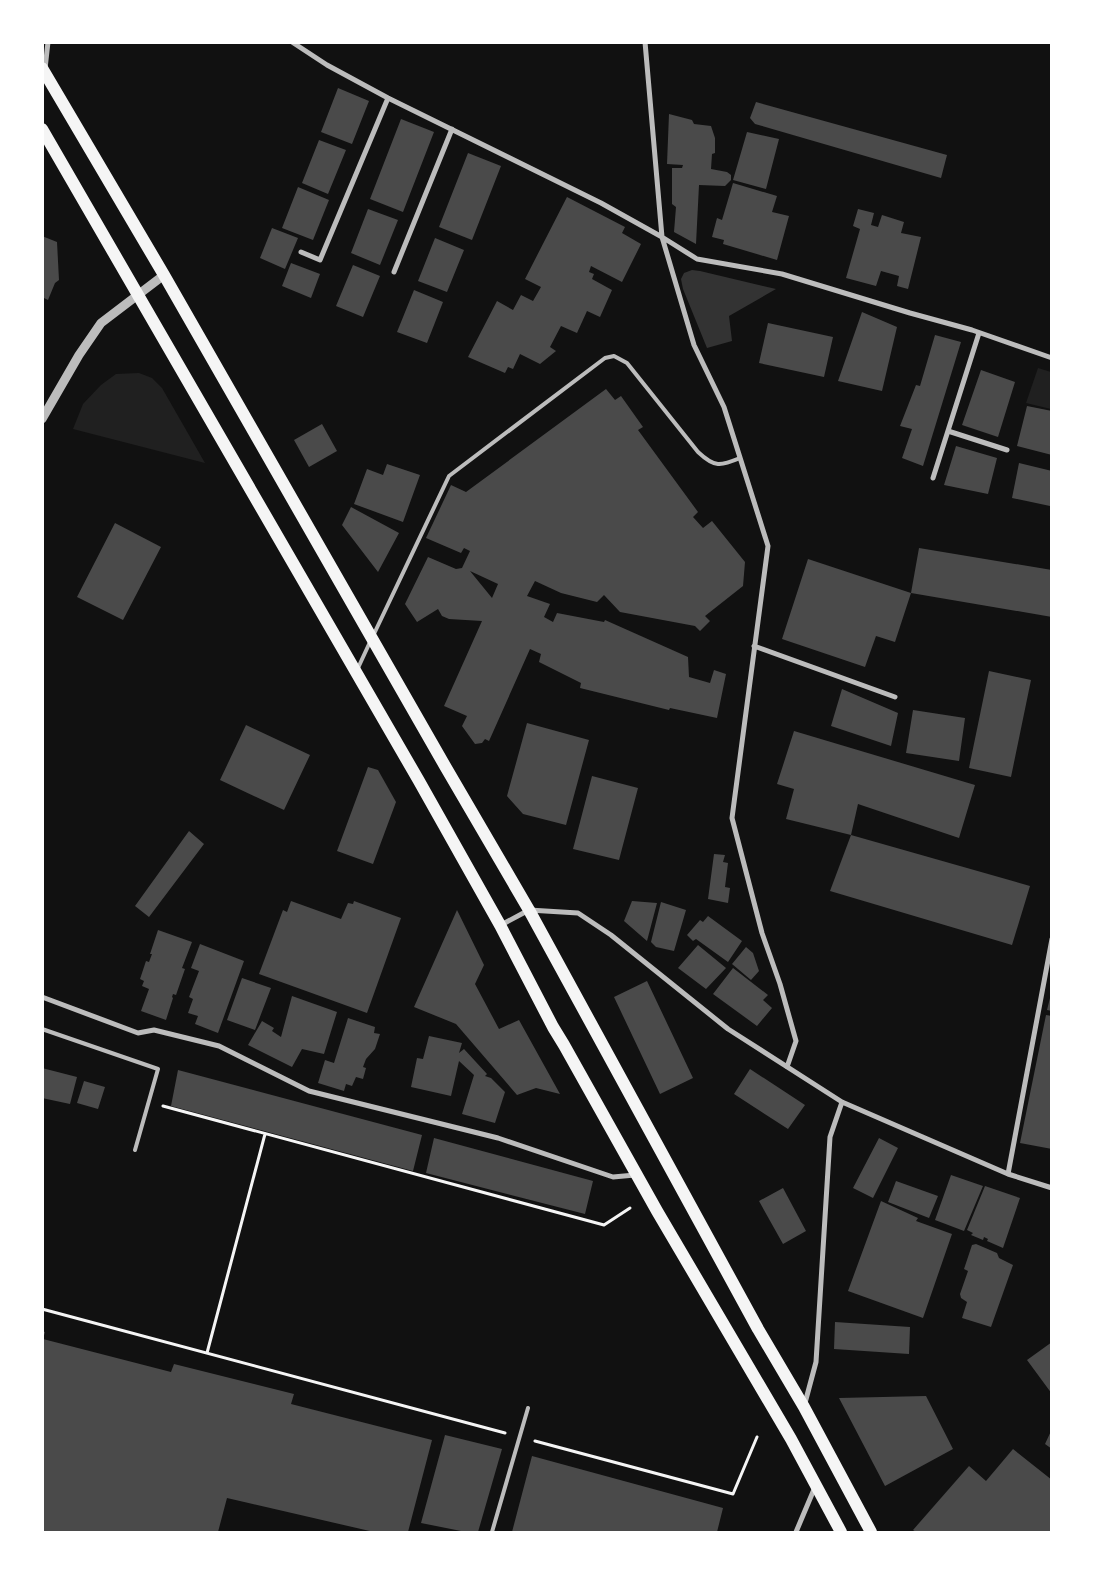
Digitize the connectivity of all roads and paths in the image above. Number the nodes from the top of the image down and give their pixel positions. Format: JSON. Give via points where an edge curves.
{"nodes":[{"id":1,"x":48,"y":42,"type":"edge"},
{"id":2,"x":292,"y":42,"type":"edge"},
{"id":3,"x":645,"y":42,"type":"edge"},
{"id":4,"x":43,"y":73,"type":"edge"},
{"id":5,"x":388,"y":98,"type":"junction"},
{"id":6,"x":42,"y":129,"type":"edge"},
{"id":7,"x":452,"y":129,"type":"junction"},
{"id":8,"x":662,"y":237,"type":"junction"},
{"id":9,"x":301,"y":252,"type":"dead end"},
{"id":10,"x":394,"y":272,"type":"dead end"},
{"id":11,"x":164,"y":275,"type":"junction"},
{"id":12,"x":137,"y":294,"type":"junction"},
{"id":13,"x":979,"y":333,"type":"junction"},
{"id":14,"x":1052,"y":358,"type":"edge"},
{"id":15,"x":42,"y":419,"type":"edge"},
{"id":16,"x":948,"y":431,"type":"junction"},
{"id":17,"x":1007,"y":450,"type":"dead end"},
{"id":18,"x":740,"y":458,"type":"junction"},
{"id":19,"x":933,"y":478,"type":"dead end"},
{"id":20,"x":372,"y":638,"type":"junction"},
{"id":21,"x":754,"y":646,"type":"junction"},
{"id":22,"x":356,"y":672,"type":"junction"},
{"id":23,"x":895,"y":697,"type":"dead end"},
{"id":24,"x":529,"y":910,"type":"junction"},
{"id":25,"x":500,"y":925,"type":"junction"},
{"id":26,"x":1052,"y":939,"type":"edge"},
{"id":27,"x":42,"y":997,"type":"edge"},
{"id":28,"x":42,"y":1029,"type":"edge"},
{"id":29,"x":787,"y":1067,"type":"junction"},
{"id":30,"x":165,"y":1098,"type":"dead end"},
{"id":31,"x":842,"y":1102,"type":"junction"},
{"id":32,"x":265,"y":1134,"type":"junction"},
{"id":33,"x":135,"y":1150,"type":"dead end"},
{"id":34,"x":1008,"y":1174,"type":"junction"},
{"id":35,"x":637,"y":1175,"type":"junction"},
{"id":36,"x":1052,"y":1188,"type":"edge"},
{"id":37,"x":630,"y":1208,"type":"dead end"},
{"id":38,"x":42,"y":1309,"type":"edge"},
{"id":39,"x":207,"y":1354,"type":"junction"},
{"id":40,"x":804,"y":1406,"type":"junction"},
{"id":41,"x":528,"y":1408,"type":"dead end"},
{"id":42,"x":519,"y":1437,"type":"junction"},
{"id":43,"x":757,"y":1437,"type":"dead end"},
{"id":44,"x":815,"y":1486,"type":"junction"},
{"id":45,"x":492,"y":1532,"type":"edge"},
{"id":46,"x":796,"y":1532,"type":"edge"},
{"id":47,"x":840,"y":1532,"type":"edge"},
{"id":48,"x":871,"y":1532,"type":"edge"}],
"edges":[{"from":1,"to":4,"type":"street"},
{"from":2,"to":5,"type":"street"},
{"from":3,"to":8,"type":"street"},
{"from":4,"to":11,"type":"main road"},
{"from":5,"to":7,"type":"street"},
{"from":5,"to":9,"type":"street","via":[[320,260]]},
{"from":6,"to":12,"type":"main road"},
{"from":7,"to":8,"type":"street"},
{"from":7,"to":10,"type":"street"},
{"from":8,"to":13,"type":"street","via":[[697,259],[782,274]]},
{"from":8,"to":18,"type":"street","via":[[694,345],[724,407]]},
{"from":11,"to":12,"type":"street"},
{"from":11,"to":20,"type":"main road"},
{"from":12,"to":15,"type":"street","via":[[101,323],[79,354]]},
{"from":12,"to":22,"type":"main road"},
{"from":13,"to":14,"type":"street"},
{"from":13,"to":16,"type":"street"},
{"from":16,"to":17,"type":"street"},
{"from":16,"to":19,"type":"street"},
{"from":18,"to":20,"type":"lane","via":[[722,466],[709,462],[627,363],[614,356],[605,358],[449,476]]},
{"from":18,"to":21,"type":"street","via":[[768,546]]},
{"from":20,"to":22,"type":"lane"},
{"from":20,"to":24,"type":"main road"},
{"from":21,"to":23,"type":"street"},
{"from":21,"to":29,"type":"street","via":[[732,818],[762,933],[796,1041]]},
{"from":22,"to":25,"type":"main road"},
{"from":24,"to":25,"type":"street"},
{"from":24,"to":29,"type":"street","via":[[578,914],[611,935],[728,1029]]},
{"from":24,"to":40,"type":"main road","via":[[758,1329]]},
{"from":25,"to":35,"type":"main road","via":[[553,1027]]},
{"from":26,"to":34,"type":"street"},
{"from":27,"to":35,"type":"street","via":[[138,1033],[154,1030],[219,1046],[309,1091],[498,1138],[613,1177]]},
{"from":28,"to":33,"type":"lane","via":[[158,1069]]},
{"from":29,"to":31,"type":"street"},
{"from":30,"to":32,"type":"path","via":[[163,1107]]},
{"from":31,"to":34,"type":"street"},
{"from":31,"to":40,"type":"street","via":[[830,1137],[816,1362]]},
{"from":32,"to":37,"type":"path","via":[[604,1225]]},
{"from":32,"to":39,"type":"path"},
{"from":34,"to":36,"type":"street"},
{"from":35,"to":44,"type":"main road","via":[[791,1438]]},
{"from":38,"to":39,"type":"path"},
{"from":39,"to":42,"type":"path"},
{"from":40,"to":48,"type":"main road"},
{"from":41,"to":42,"type":"lane"},
{"from":42,"to":43,"type":"path","via":[[733,1494]]},
{"from":42,"to":45,"type":"lane"},
{"from":44,"to":46,"type":"street"},
{"from":44,"to":47,"type":"main road"}]}
